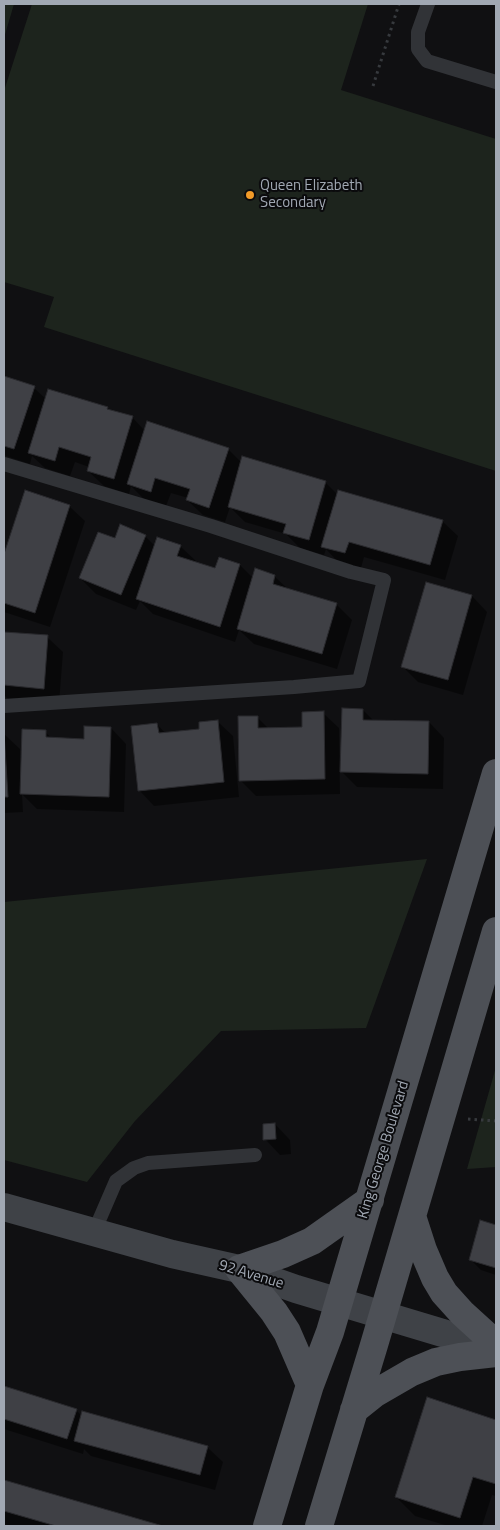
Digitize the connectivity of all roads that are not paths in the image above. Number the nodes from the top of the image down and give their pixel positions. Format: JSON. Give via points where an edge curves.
{"nodes":[{"id":1,"x":428,"y":4,"type":"edge"},
{"id":2,"x":496,"y":82,"type":"edge"},
{"id":3,"x":4,"y":464,"type":"edge"},
{"id":4,"x":4,"y":706,"type":"edge"},
{"id":5,"x":496,"y":772,"type":"edge"},
{"id":6,"x":496,"y":931,"type":"edge"},
{"id":7,"x":255,"y":1155,"type":"dead end"},
{"id":8,"x":370,"y":1200,"type":"junction"},
{"id":9,"x":4,"y":1207,"type":"edge"},
{"id":10,"x":412,"y":1216,"type":"junction"},
{"id":11,"x":94,"y":1232,"type":"junction"},
{"id":12,"x":239,"y":1270,"type":"junction"},
{"id":13,"x":339,"y":1302,"type":"junction"},
{"id":14,"x":383,"y":1316,"type":"junction"},
{"id":15,"x":496,"y":1344,"type":"edge"},
{"id":16,"x":496,"y":1351,"type":"edge"},
{"id":17,"x":310,"y":1385,"type":"junction"},
{"id":18,"x":354,"y":1410,"type":"junction"},
{"id":19,"x":267,"y":1526,"type":"edge"},
{"id":20,"x":319,"y":1526,"type":"edge"}],
"edges":[{"from":1,"to":2,"type":"lane","via":[[418,32],[418,50],[427,61]]},
{"from":3,"to":4,"type":"lane","via":[[384,580],[359,681]]},
{"from":5,"to":8,"type":"main road","name":"King George Boulevard"},
{"from":6,"to":10,"type":"main road"},
{"from":7,"to":11,"type":"lane","via":[[148,1163],[134,1168],[116,1181]]},
{"from":8,"to":12,"type":"main road","via":[[312,1241]]},
{"from":8,"to":13,"type":"main road","name":"King George Boulevard"},
{"from":9,"to":11,"type":"main road","name":"92 Avenue"},
{"from":10,"to":14,"type":"main road"},
{"from":10,"to":15,"type":"main road","via":[[423,1250],[444,1293]]},
{"from":11,"to":12,"type":"main road","name":"92 Avenue"},
{"from":12,"to":13,"type":"main road","name":"92 Avenue"},
{"from":12,"to":17,"type":"main road","via":[[274,1312]]},
{"from":13,"to":14,"type":"main road","name":"92 Avenue"},
{"from":13,"to":17,"type":"main road","name":"King George Boulevard"},
{"from":14,"to":16,"type":"main road","name":"92 Avenue"},
{"from":14,"to":18,"type":"main road"},
{"from":16,"to":18,"type":"main road","via":[[436,1362],[374,1394]]},
{"from":17,"to":19,"type":"main road","name":"King George Boulevard"},
{"from":18,"to":20,"type":"main road"}]}
